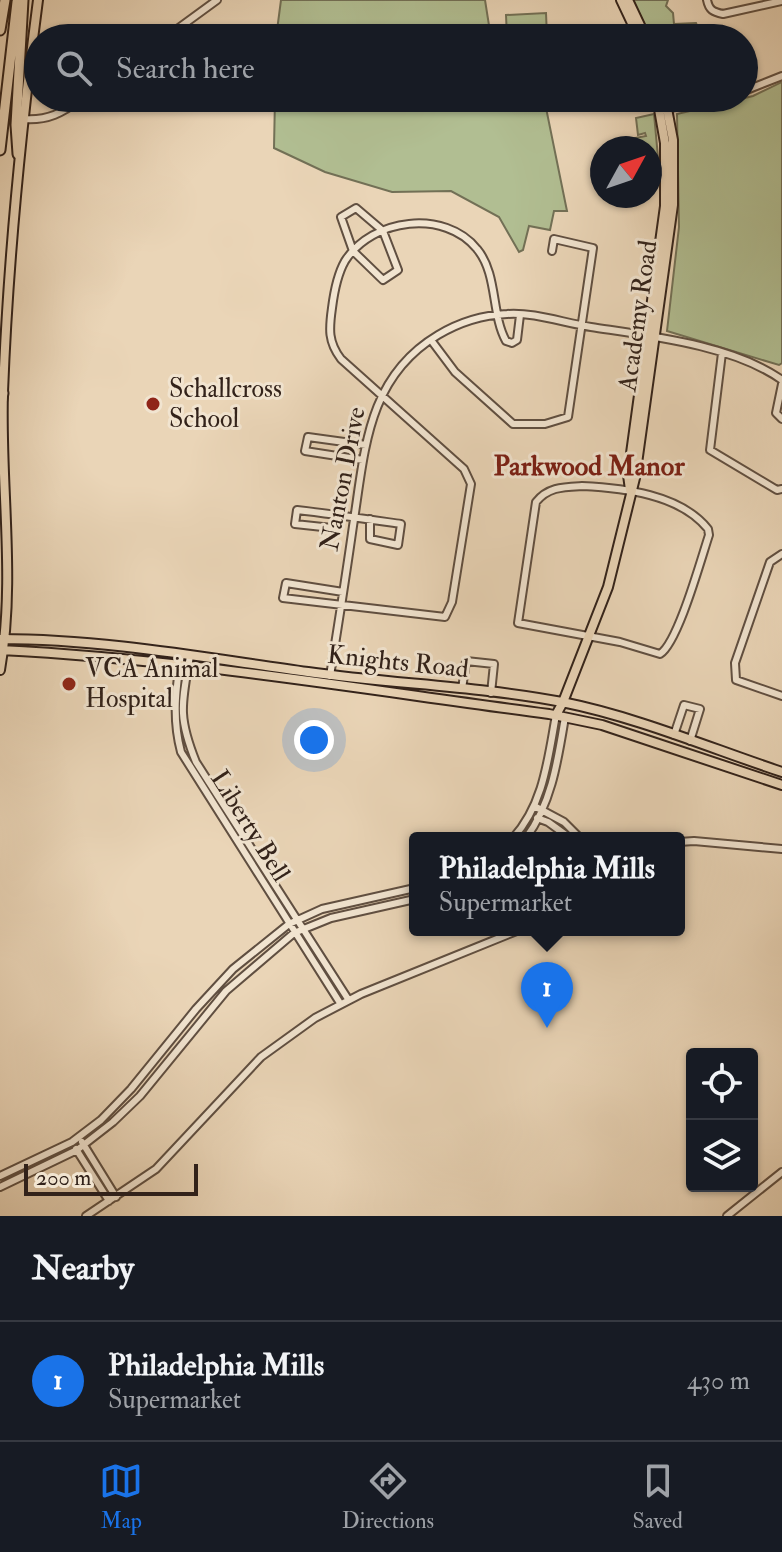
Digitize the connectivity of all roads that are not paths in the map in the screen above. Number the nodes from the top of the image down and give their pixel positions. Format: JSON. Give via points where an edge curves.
{"nodes":[{"id":1,"x":5,"y":0,"type":"edge"},
{"id":2,"x":20,"y":0,"type":"edge"},
{"id":3,"x":38,"y":0,"type":"edge"},
{"id":4,"x":217,"y":0,"type":"edge"},
{"id":5,"x":621,"y":0,"type":"edge"},
{"id":6,"x":628,"y":0,"type":"edge"},
{"id":7,"x":707,"y":0,"type":"edge"},
{"id":8,"x":782,"y":1,"type":"edge"},
{"id":9,"x":35,"y":24,"type":"edge"},
{"id":10,"x":184,"y":24,"type":"edge"},
{"id":11,"x":632,"y":24,"type":"edge"},
{"id":12,"x":639,"y":24,"type":"edge"},
{"id":13,"x":0,"y":30,"type":"edge"},
{"id":14,"x":782,"y":76,"type":"edge"},
{"id":15,"x":758,"y":85,"type":"edge"},
{"id":16,"x":24,"y":111,"type":"edge"},
{"id":17,"x":63,"y":112,"type":"edge"},
{"id":18,"x":664,"y":112,"type":"edge"},
{"id":19,"x":23,"y":119,"type":"junction"},
{"id":20,"x":0,"y":150,"type":"edge"},
{"id":21,"x":18,"y":154,"type":"junction"},
{"id":22,"x":383,"y":231,"type":"junction"},
{"id":23,"x":353,"y":251,"type":"junction"},
{"id":24,"x":552,"y":251,"type":"dead end"},
{"id":25,"x":499,"y":315,"type":"junction"},
{"id":26,"x":520,"y":315,"type":"junction"},
{"id":27,"x":582,"y":326,"type":"junction"},
{"id":28,"x":652,"y":337,"type":"junction"},
{"id":29,"x":431,"y":340,"type":"junction"},
{"id":30,"x":722,"y":353,"type":"junction"},
{"id":31,"x":782,"y":382,"type":"edge"},
{"id":32,"x":3,"y":393,"type":"junction"},
{"id":33,"x":381,"y":394,"type":"junction"},
{"id":34,"x":0,"y":410,"type":"edge"},
{"id":35,"x":782,"y":419,"type":"edge"},
{"id":36,"x":366,"y":445,"type":"junction"},
{"id":37,"x":363,"y":460,"type":"junction"},
{"id":38,"x":781,"y":489,"type":"edge"},
{"id":39,"x":630,"y":491,"type":"junction"},
{"id":40,"x":339,"y":515,"type":"junction"},
{"id":41,"x":355,"y":517,"type":"junction"},
{"id":42,"x":370,"y":519,"type":"junction"},
{"id":43,"x":782,"y":554,"type":"edge"},
{"id":44,"x":343,"y":592,"type":"junction"},
{"id":45,"x":342,"y":604,"type":"junction"},
{"id":46,"x":590,"y":637,"type":"junction"},
{"id":47,"x":3,"y":639,"type":"edge"},
{"id":48,"x":2,"y":650,"type":"edge"},
{"id":49,"x":185,"y":655,"type":"junction"},
{"id":50,"x":184,"y":666,"type":"junction"},
{"id":51,"x":0,"y":670,"type":"edge"},
{"id":52,"x":330,"y":676,"type":"junction"},
{"id":53,"x":462,"y":689,"type":"junction"},
{"id":54,"x":491,"y":693,"type":"junction"},
{"id":55,"x":782,"y":696,"type":"edge"},
{"id":56,"x":563,"y":702,"type":"junction"},
{"id":57,"x":560,"y":716,"type":"junction"},
{"id":58,"x":674,"y":735,"type":"junction"},
{"id":59,"x":690,"y":741,"type":"junction"},
{"id":60,"x":686,"y":753,"type":"junction"},
{"id":61,"x":782,"y":772,"type":"edge"},
{"id":62,"x":782,"y":785,"type":"edge"},
{"id":63,"x":534,"y":806,"type":"junction"},
{"id":64,"x":542,"y":810,"type":"junction"},
{"id":65,"x":529,"y":816,"type":"junction"},
{"id":66,"x":539,"y":819,"type":"junction"},
{"id":67,"x":517,"y":832,"type":"edge"},
{"id":68,"x":530,"y":832,"type":"edge"},
{"id":69,"x":562,"y":832,"type":"edge"},
{"id":70,"x":574,"y":832,"type":"edge"},
{"id":71,"x":685,"y":842,"type":"edge"},
{"id":72,"x":782,"y":849,"type":"edge"},
{"id":73,"x":409,"y":889,"type":"edge"},
{"id":74,"x":409,"y":900,"type":"edge"},
{"id":75,"x":297,"y":920,"type":"junction"},
{"id":76,"x":289,"y":924,"type":"junction"},
{"id":77,"x":303,"y":929,"type":"junction"},
{"id":78,"x":294,"y":933,"type":"junction"},
{"id":79,"x":504,"y":936,"type":"edge"},
{"id":80,"x":348,"y":999,"type":"junction"},
{"id":81,"x":340,"y":1003,"type":"junction"},
{"id":82,"x":80,"y":1137,"type":"junction"},
{"id":83,"x":72,"y":1142,"type":"junction"},
{"id":84,"x":84,"y":1145,"type":"junction"},
{"id":85,"x":77,"y":1150,"type":"junction"},
{"id":86,"x":782,"y":1172,"type":"edge"},
{"id":87,"x":0,"y":1176,"type":"edge"},
{"id":88,"x":0,"y":1187,"type":"edge"},
{"id":89,"x":113,"y":1199,"type":"junction"},
{"id":90,"x":86,"y":1216,"type":"edge"},
{"id":91,"x":727,"y":1216,"type":"edge"}],
"edges":[{"from":1,"to":13,"type":"highway"},
{"from":2,"to":20,"type":"highway"},
{"from":2,"to":21,"type":"highway"},
{"from":3,"to":9,"type":"main road"},
{"from":4,"to":10,"type":"street"},
{"from":5,"to":11,"type":"main road"},
{"from":6,"to":12,"type":"main road"},
{"from":7,"to":8,"type":"street","via":[[714,13],[723,14]]},
{"from":14,"to":15,"type":"street"},
{"from":16,"to":19,"type":"main road"},
{"from":17,"to":19,"type":"street"},
{"from":18,"to":28,"type":"main road","name":"Academy Road","via":[[667,174]]},
{"from":19,"to":21,"type":"main road"},
{"from":21,"to":32,"type":"main road"},
{"from":22,"to":23,"type":"street"},
{"from":22,"to":23,"type":"street","via":[[356,208],[348,212],[341,217]]},
{"from":22,"to":23,"type":"street","via":[[398,270],[383,280]]},
{"from":22,"to":25,"type":"street","via":[[434,224],[463,235],[486,262]]},
{"from":23,"to":33,"type":"street","via":[[338,276],[328,336],[341,359]]},
{"from":24,"to":27,"type":"street","via":[[554,239],[593,248]]},
{"from":25,"to":26,"type":"street","name":"Nanton Drive"},
{"from":25,"to":26,"type":"street","via":[[503,339],[512,343]]},
{"from":25,"to":29,"type":"street","name":"Nanton Drive","via":[[460,324]]},
{"from":26,"to":27,"type":"street","name":"Nanton Drive"},
{"from":27,"to":28,"type":"street","name":"Nanton Drive"},
{"from":27,"to":29,"type":"street","via":[[568,417],[545,424],[513,424],[455,372]]},
{"from":28,"to":30,"type":"street","name":"Nanton Drive"},
{"from":28,"to":39,"type":"main road","name":"Academy Road"},
{"from":29,"to":33,"type":"street","name":"Nanton Drive","via":[[410,356]]},
{"from":30,"to":31,"type":"street","name":"Nanton Drive","via":[[750,361]]},
{"from":30,"to":38,"type":"street","via":[[710,450]]},
{"from":31,"to":35,"type":"street","via":[[776,413]]},
{"from":32,"to":34,"type":"highway"},
{"from":32,"to":47,"type":"main road","via":[[8,577]]},
{"from":33,"to":36,"type":"street","name":"Nanton Drive"},
{"from":33,"to":45,"type":"street","via":[[469,476],[452,602],[445,617]]},
{"from":36,"to":37,"type":"street","name":"Nanton Drive"},
{"from":36,"to":37,"type":"street","via":[[308,437],[305,451]]},
{"from":37,"to":41,"type":"street","name":"Nanton Drive"},
{"from":39,"to":46,"type":"main road","name":"Academy Road","via":[[616,562]]},
{"from":39,"to":46,"type":"street","via":[[554,488],[536,502],[518,623]]},
{"from":39,"to":46,"type":"street","via":[[689,513],[708,532],[666,650],[654,653]]},
{"from":40,"to":40,"type":"street","via":[[332,528],[295,524],[297,510]]},
{"from":40,"to":41,"type":"street"},
{"from":41,"to":42,"type":"street"},
{"from":41,"to":44,"type":"street","name":"Nanton Drive"},
{"from":42,"to":42,"type":"street","via":[[401,524],[398,545],[370,539]]},
{"from":43,"to":55,"type":"street","via":[[770,562],[735,663],[736,680]]},
{"from":44,"to":45,"type":"street","name":"Nanton Drive"},
{"from":44,"to":45,"type":"street","via":[[286,583],[283,598]]},
{"from":45,"to":52,"type":"street","name":"Nanton Drive"},
{"from":46,"to":56,"type":"main road","name":"Academy Road"},
{"from":47,"to":48,"type":"main road"},
{"from":47,"to":49,"type":"main road","name":"Knights Road","via":[[69,640]]},
{"from":48,"to":50,"type":"main road","name":"Knights Road"},
{"from":48,"to":51,"type":"main road"},
{"from":49,"to":50,"type":"street","name":"Liberty Bell"},
{"from":49,"to":52,"type":"main road","name":"Knights Road"},
{"from":50,"to":57,"type":"main road","name":"Knights Road"},
{"from":50,"to":75,"type":"street","name":"Liberty Bell","via":[[182,718],[196,762]]},
{"from":50,"to":76,"type":"street","name":"Liberty Bell","via":[[174,702],[181,752]]},
{"from":52,"to":53,"type":"main road","name":"Knights Road"},
{"from":53,"to":54,"type":"main road","name":"Knights Road"},
{"from":53,"to":54,"type":"street","via":[[466,661],[494,664]]},
{"from":54,"to":56,"type":"main road","name":"Knights Road"},
{"from":56,"to":57,"type":"main road"},
{"from":56,"to":58,"type":"main road","name":"Knights Road"},
{"from":57,"to":60,"type":"main road","name":"Knights Road"},
{"from":57,"to":63,"type":"street"},
{"from":57,"to":64,"type":"street","via":[[553,782]]},
{"from":58,"to":59,"type":"main road","name":"Knights Road"},
{"from":58,"to":59,"type":"street","via":[[684,705],[700,709]]},
{"from":59,"to":60,"type":"main road"},
{"from":59,"to":61,"type":"main road","name":"Knights Road"},
{"from":60,"to":62,"type":"main road","name":"Knights Road"},
{"from":63,"to":64,"type":"street"},
{"from":63,"to":65,"type":"street"},
{"from":64,"to":66,"type":"street"},
{"from":64,"to":70,"type":"street"},
{"from":65,"to":66,"type":"street"},
{"from":65,"to":67,"type":"street"},
{"from":66,"to":68,"type":"street"},
{"from":66,"to":69,"type":"street"},
{"from":71,"to":72,"type":"street"},
{"from":73,"to":75,"type":"street","via":[[322,909]]},
{"from":74,"to":77,"type":"street"},
{"from":75,"to":76,"type":"street"},
{"from":75,"to":77,"type":"street","name":"Liberty Bell"},
{"from":76,"to":78,"type":"street","name":"Liberty Bell"},
{"from":76,"to":82,"type":"street","via":[[233,969],[116,1107]]},
{"from":77,"to":78,"type":"street"},
{"from":77,"to":80,"type":"street","name":"Liberty Bell"},
{"from":78,"to":81,"type":"street","name":"Liberty Bell"},
{"from":78,"to":84,"type":"street","via":[[226,991],[140,1096]]},
{"from":79,"to":80,"type":"street"},
{"from":80,"to":81,"type":"street"},
{"from":81,"to":89,"type":"street","via":[[261,1057],[156,1169]]},
{"from":82,"to":83,"type":"street"},
{"from":82,"to":84,"type":"street"},
{"from":83,"to":85,"type":"street"},
{"from":83,"to":87,"type":"street"},
{"from":84,"to":85,"type":"street"},
{"from":84,"to":89,"type":"street"},
{"from":85,"to":88,"type":"street"},
{"from":85,"to":89,"type":"street"},
{"from":86,"to":91,"type":"street"},
{"from":89,"to":90,"type":"street"}]}
